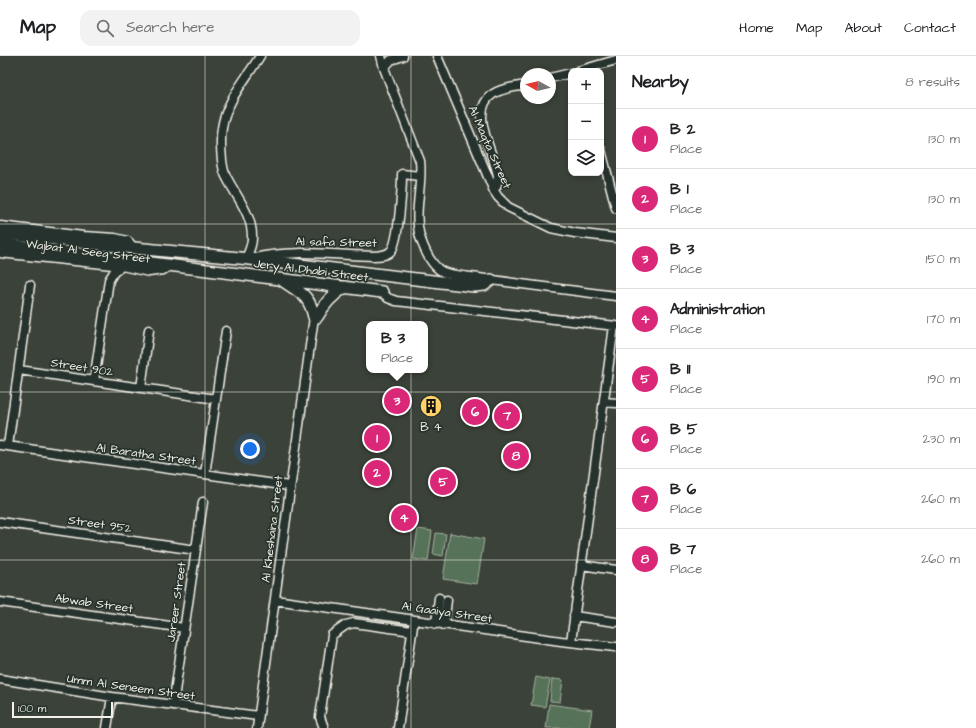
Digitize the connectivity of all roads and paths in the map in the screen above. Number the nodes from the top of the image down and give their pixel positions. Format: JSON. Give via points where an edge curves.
{"nodes":[{"id":1,"x":260,"y":56,"type":"edge"},
{"id":2,"x":381,"y":56,"type":"edge"},
{"id":3,"x":403,"y":56,"type":"edge"},
{"id":4,"x":437,"y":56,"type":"edge"},
{"id":5,"x":616,"y":60,"type":"edge"},
{"id":6,"x":384,"y":68,"type":"junction"},
{"id":7,"x":590,"y":68,"type":"edge"},
{"id":8,"x":568,"y":74,"type":"edge"},
{"id":9,"x":556,"y":77,"type":"edge"},
{"id":10,"x":520,"y":86,"type":"edge"},
{"id":11,"x":604,"y":162,"type":"edge"},
{"id":12,"x":420,"y":176,"type":"junction"},
{"id":13,"x":494,"y":191,"type":"junction"},
{"id":14,"x":616,"y":208,"type":"edge"},
{"id":15,"x":0,"y":226,"type":"edge"},
{"id":16,"x":0,"y":233,"type":"edge"},
{"id":17,"x":616,"y":238,"type":"edge"},
{"id":18,"x":0,"y":244,"type":"edge"},
{"id":19,"x":134,"y":248,"type":"junction"},
{"id":20,"x":39,"y":249,"type":"junction"},
{"id":21,"x":0,"y":253,"type":"edge"},
{"id":22,"x":24,"y":256,"type":"junction"},
{"id":23,"x":248,"y":258,"type":"junction"},
{"id":24,"x":101,"y":264,"type":"junction"},
{"id":25,"x":122,"y":266,"type":"junction"},
{"id":26,"x":172,"y":266,"type":"junction"},
{"id":27,"x":280,"y":279,"type":"junction"},
{"id":28,"x":109,"y":280,"type":"junction"},
{"id":29,"x":491,"y":280,"type":"junction"},
{"id":30,"x":30,"y":285,"type":"dead end"},
{"id":31,"x":345,"y":287,"type":"junction"},
{"id":32,"x":382,"y":292,"type":"joint"},
{"id":33,"x":616,"y":296,"type":"edge"},
{"id":34,"x":315,"y":317,"type":"junction"},
{"id":35,"x":615,"y":326,"type":"edge"},
{"id":36,"x":149,"y":330,"type":"dead end"},
{"id":37,"x":226,"y":331,"type":"dead end"},
{"id":38,"x":613,"y":354,"type":"edge"},
{"id":39,"x":19,"y":370,"type":"junction"},
{"id":40,"x":94,"y":381,"type":"junction"},
{"id":41,"x":141,"y":388,"type":"junction"},
{"id":42,"x":216,"y":399,"type":"junction"},
{"id":43,"x":604,"y":402,"type":"junction"},
{"id":44,"x":616,"y":404,"type":"edge"},
{"id":45,"x":4,"y":445,"type":"edge"},
{"id":46,"x":205,"y":474,"type":"junction"},
{"id":47,"x":289,"y":486,"type":"junction"},
{"id":48,"x":203,"y":502,"type":"dead end"},
{"id":49,"x":0,"y":522,"type":"edge"},
{"id":50,"x":196,"y":550,"type":"junction"},
{"id":51,"x":581,"y":565,"type":"junction"},
{"id":52,"x":616,"y":570,"type":"edge"},
{"id":53,"x":443,"y":599,"type":"dead end"},
{"id":54,"x":275,"y":600,"type":"junction"},
{"id":55,"x":0,"y":602,"type":"edge"},
{"id":56,"x":574,"y":616,"type":"junction"},
{"id":57,"x":414,"y":620,"type":"junction"},
{"id":58,"x":616,"y":622,"type":"edge"},
{"id":59,"x":440,"y":624,"type":"junction"},
{"id":60,"x":184,"y":628,"type":"junction"},
{"id":61,"x":412,"y":631,"type":"junction"},
{"id":62,"x":571,"y":642,"type":"junction"},
{"id":63,"x":616,"y":647,"type":"edge"},
{"id":64,"x":0,"y":679,"type":"edge"},
{"id":65,"x":112,"y":697,"type":"junction"},
{"id":66,"x":173,"y":705,"type":"junction"},
{"id":67,"x":258,"y":716,"type":"junction"},
{"id":68,"x":107,"y":728,"type":"edge"},
{"id":69,"x":257,"y":728,"type":"edge"},
{"id":70,"x":324,"y":728,"type":"edge"},
{"id":71,"x":398,"y":728,"type":"edge"}],
"edges":[{"from":1,"to":23,"type":"street","via":[[233,98],[221,129],[224,172],[248,215],[252,232]]},
{"from":2,"to":6,"type":"street"},
{"from":3,"to":6,"type":"street","via":[[391,60]]},
{"from":4,"to":13,"type":"street","name":"Al Maqta Street"},
{"from":5,"to":7,"type":"street"},
{"from":6,"to":12,"type":"street","via":[[418,155]]},
{"from":8,"to":9,"type":"street"},
{"from":10,"to":13,"type":"street","via":[[496,92],[488,98],[484,106],[484,131],[498,176]]},
{"from":11,"to":14,"type":"street"},
{"from":12,"to":23,"type":"street","name":"Al safa Street","via":[[402,174],[396,237],[391,250],[384,255],[268,254]]},
{"from":12,"to":29,"type":"street","name":"Jery Al Dhabi Street","via":[[418,229],[425,251],[434,264],[444,272]]},
{"from":13,"to":17,"type":"street","name":"Al Maqta Street","via":[[502,202],[514,211],[551,228]]},
{"from":15,"to":19,"type":"street","via":[[115,238],[128,241]]},
{"from":16,"to":19,"type":"street","name":"Jery Al Dhabi Street"},
{"from":18,"to":20,"type":"street","name":"Jery Al Dhabi Street"},
{"from":19,"to":23,"type":"street","name":"Jery Al Dhabi Street"},
{"from":20,"to":22,"type":"street"},
{"from":20,"to":26,"type":"street","name":"Jery Al Dhabi Street"},
{"from":21,"to":22,"type":"street","name":"Wajbat Al Seeg Street"},
{"from":22,"to":24,"type":"street","name":"Wajbat Al Seeg Street"},
{"from":23,"to":29,"type":"street","name":"Jery Al Dhabi Street","via":[[474,286],[484,286]]},
{"from":24,"to":25,"type":"street","name":"Wajbat Al Seeg Street"},
{"from":24,"to":28,"type":"street","via":[[107,271]]},
{"from":25,"to":26,"type":"street","name":"Wajbat Al Seeg Street","via":[[149,272]]},
{"from":25,"to":28,"type":"street"},
{"from":26,"to":27,"type":"street","name":"Jery Al Dhabi Street"},
{"from":27,"to":31,"type":"street","name":"Jery Al Dhabi Street"},
{"from":27,"to":34,"type":"street","via":[[306,297]]},
{"from":28,"to":40,"type":"street"},
{"from":29,"to":33,"type":"street","name":"Jery Al Dhabi Street"},
{"from":30,"to":39,"type":"street"},
{"from":31,"to":32,"type":"street","name":"Jery Al Dhabi Street"},
{"from":31,"to":34,"type":"street","via":[[326,302]]},
{"from":32,"to":35,"type":"street","name":"Jery Al Dhabi Street","via":[[396,301]]},
{"from":34,"to":47,"type":"street","name":"Al Kheshaina Street"},
{"from":35,"to":38,"type":"street"},
{"from":36,"to":41,"type":"street"},
{"from":37,"to":42,"type":"street"},
{"from":38,"to":43,"type":"street"},
{"from":39,"to":40,"type":"street","name":"Street 902"},
{"from":39,"to":45,"type":"street"},
{"from":40,"to":41,"type":"street","name":"Street 902"},
{"from":41,"to":42,"type":"street","name":"Street 902"},
{"from":42,"to":46,"type":"street"},
{"from":43,"to":44,"type":"street"},
{"from":43,"to":51,"type":"street"},
{"from":45,"to":46,"type":"street","name":"Al Baratha Street"},
{"from":46,"to":47,"type":"street","name":"Al Baratha Street"},
{"from":47,"to":54,"type":"street","name":"Al Kheshaina Street"},
{"from":48,"to":50,"type":"street","name":"Jareer Street"},
{"from":49,"to":50,"type":"street","name":"Street 952"},
{"from":50,"to":60,"type":"street","name":"Jareer Street"},
{"from":51,"to":52,"type":"street"},
{"from":51,"to":56,"type":"street"},
{"from":53,"to":59,"type":"street"},
{"from":54,"to":57,"type":"street","name":"Al Gaaiya Street"},
{"from":54,"to":67,"type":"street","name":"Al Kheshaina Street"},
{"from":55,"to":60,"type":"street","name":"Abwab Street"},
{"from":56,"to":58,"type":"street"},
{"from":56,"to":62,"type":"street"},
{"from":57,"to":59,"type":"street","name":"Al Gaaiya Street"},
{"from":57,"to":61,"type":"street"},
{"from":59,"to":62,"type":"street","name":"Al Gaaiya Street"},
{"from":60,"to":66,"type":"street","name":"Jareer Street"},
{"from":61,"to":70,"type":"street","via":[[354,623],[346,625],[332,635],[320,717]]},
{"from":61,"to":71,"type":"street"},
{"from":62,"to":63,"type":"street","name":"Al Gaaiya Street"},
{"from":64,"to":65,"type":"street","name":"Umm Al Seneem Street"},
{"from":65,"to":66,"type":"street","name":"Umm Al Seneem Street"},
{"from":65,"to":68,"type":"street"},
{"from":66,"to":67,"type":"street","name":"Umm Al Seneem Street"},
{"from":67,"to":69,"type":"street","name":"Al Kheshaina Street"}]}
